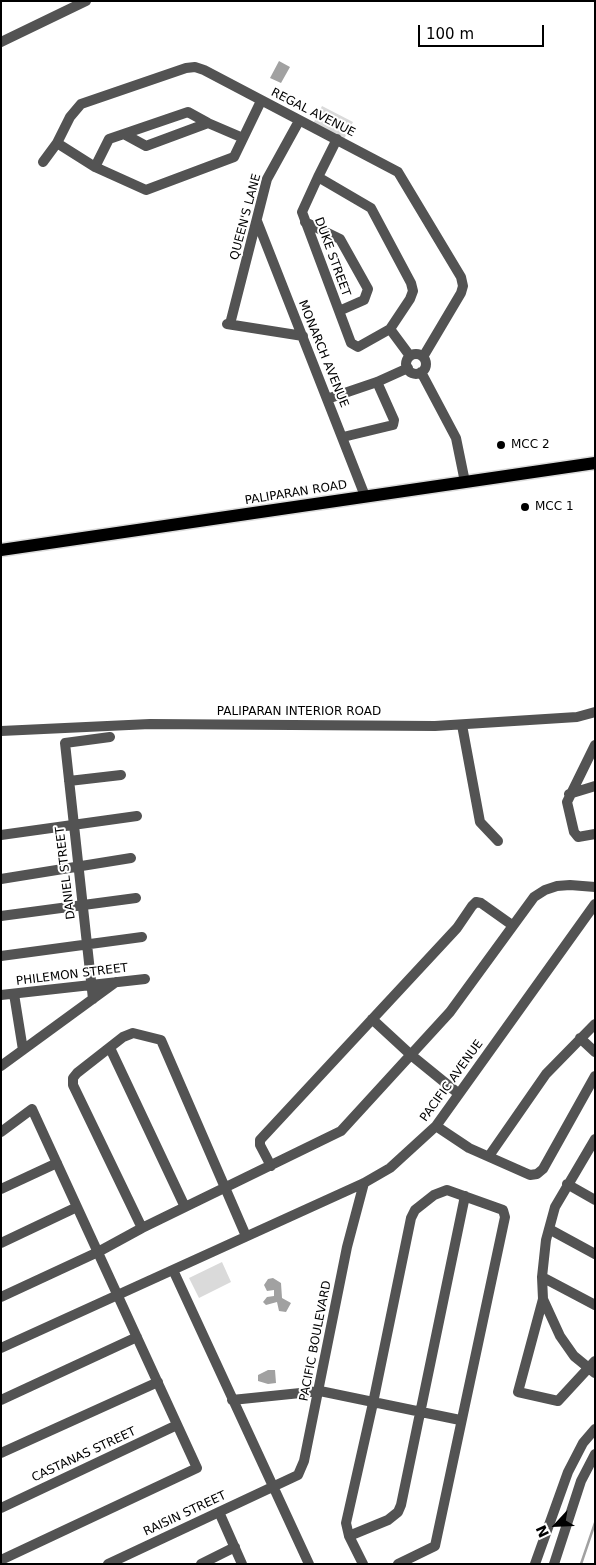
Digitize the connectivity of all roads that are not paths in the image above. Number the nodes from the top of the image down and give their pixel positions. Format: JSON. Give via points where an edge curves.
{"nodes":[{"id":1,"x":86,"y":1,"type":"edge"},
{"id":2,"x":1,"y":42,"type":"edge"},
{"id":3,"x":261,"y":101,"type":"junction"},
{"id":4,"x":299,"y":121,"type":"junction"},
{"id":5,"x":208,"y":123,"type":"junction"},
{"id":6,"x":124,"y":134,"type":"junction"},
{"id":7,"x":243,"y":138,"type":"junction"},
{"id":8,"x":337,"y":139,"type":"junction"},
{"id":9,"x":57,"y":143,"type":"junction"},
{"id":10,"x":43,"y":162,"type":"dead end"},
{"id":11,"x":96,"y":167,"type":"junction"},
{"id":12,"x":318,"y":177,"type":"junction"},
{"id":13,"x":257,"y":221,"type":"junction"},
{"id":14,"x":305,"y":222,"type":"junction"},
{"id":15,"x":339,"y":311,"type":"junction"},
{"id":16,"x":390,"y":329,"type":"junction"},
{"id":17,"x":303,"y":336,"type":"junction"},
{"id":18,"x":410,"y":356,"type":"junction"},
{"id":19,"x":423,"y":357,"type":"junction"},
{"id":20,"x":408,"y":368,"type":"junction"},
{"id":21,"x":421,"y":372,"type":"junction"},
{"id":22,"x":377,"y":382,"type":"junction"},
{"id":23,"x":327,"y":399,"type":"junction"},
{"id":24,"x":343,"y":436,"type":"junction"},
{"id":25,"x":595,"y":463,"type":"edge"},
{"id":26,"x":462,"y":482,"type":"junction"},
{"id":27,"x":366,"y":496,"type":"junction"},
{"id":28,"x":1,"y":550,"type":"edge"},
{"id":29,"x":595,"y":712,"type":"edge"},
{"id":30,"x":462,"y":725,"type":"junction"},
{"id":31,"x":1,"y":731,"type":"edge"},
{"id":32,"x":110,"y":738,"type":"dead end"},
{"id":33,"x":595,"y":745,"type":"edge"},
{"id":34,"x":121,"y":775,"type":"dead end"},
{"id":35,"x":69,"y":782,"type":"junction"},
{"id":36,"x":595,"y":786,"type":"edge"},
{"id":37,"x":569,"y":794,"type":"junction"},
{"id":38,"x":137,"y":816,"type":"dead end"},
{"id":39,"x":72,"y":826,"type":"junction"},
{"id":40,"x":595,"y":834,"type":"edge"},
{"id":41,"x":1,"y":835,"type":"edge"},
{"id":42,"x":498,"y":841,"type":"dead end"},
{"id":43,"x":131,"y":858,"type":"dead end"},
{"id":44,"x":78,"y":865,"type":"junction"},
{"id":45,"x":1,"y":878,"type":"edge"},
{"id":46,"x":595,"y":887,"type":"edge"},
{"id":47,"x":136,"y":898,"type":"dead end"},
{"id":48,"x":595,"y":904,"type":"edge"},
{"id":49,"x":82,"y":905,"type":"junction"},
{"id":50,"x":1,"y":916,"type":"edge"},
{"id":51,"x":512,"y":926,"type":"junction"},
{"id":52,"x":142,"y":937,"type":"dead end"},
{"id":53,"x":87,"y":944,"type":"junction"},
{"id":54,"x":1,"y":956,"type":"edge"},
{"id":55,"x":145,"y":979,"type":"dead end"},
{"id":56,"x":116,"y":982,"type":"junction"},
{"id":57,"x":92,"y":985,"type":"junction"},
{"id":58,"x":14,"y":994,"type":"junction"},
{"id":59,"x":1,"y":995,"type":"edge"},
{"id":60,"x":93,"y":999,"type":"junction"},
{"id":61,"x":372,"y":1019,"type":"junction"},
{"id":62,"x":595,"y":1024,"type":"edge"},
{"id":63,"x":580,"y":1038,"type":"junction"},
{"id":64,"x":110,"y":1048,"type":"junction"},
{"id":65,"x":23,"y":1050,"type":"junction"},
{"id":66,"x":595,"y":1052,"type":"edge"},
{"id":67,"x":411,"y":1055,"type":"junction"},
{"id":68,"x":1,"y":1066,"type":"edge"},
{"id":69,"x":595,"y":1076,"type":"edge"},
{"id":70,"x":459,"y":1094,"type":"junction"},
{"id":71,"x":436,"y":1126,"type":"junction"},
{"id":72,"x":1,"y":1132,"type":"edge"},
{"id":73,"x":594,"y":1143,"type":"edge"},
{"id":74,"x":489,"y":1156,"type":"junction"},
{"id":75,"x":57,"y":1163,"type":"junction"},
{"id":76,"x":271,"y":1166,"type":"junction"},
{"id":77,"x":364,"y":1183,"type":"junction"},
{"id":78,"x":567,"y":1184,"type":"junction"},
{"id":79,"x":1,"y":1189,"type":"edge"},
{"id":80,"x":226,"y":1189,"type":"junction"},
{"id":81,"x":465,"y":1196,"type":"junction"},
{"id":82,"x":595,"y":1200,"type":"edge"},
{"id":83,"x":78,"y":1207,"type":"junction"},
{"id":84,"x":185,"y":1207,"type":"junction"},
{"id":85,"x":142,"y":1228,"type":"junction"},
{"id":86,"x":549,"y":1229,"type":"junction"},
{"id":87,"x":246,"y":1236,"type":"junction"},
{"id":88,"x":1,"y":1243,"type":"edge"},
{"id":89,"x":98,"y":1252,"type":"junction"},
{"id":90,"x":595,"y":1254,"type":"edge"},
{"id":91,"x":173,"y":1270,"type":"junction"},
{"id":92,"x":542,"y":1277,"type":"junction"},
{"id":93,"x":117,"y":1294,"type":"junction"},
{"id":94,"x":1,"y":1296,"type":"edge"},
{"id":95,"x":543,"y":1299,"type":"junction"},
{"id":96,"x":595,"y":1305,"type":"edge"},
{"id":97,"x":137,"y":1337,"type":"junction"},
{"id":98,"x":1,"y":1348,"type":"edge"},
{"id":99,"x":592,"y":1368,"type":"edge"},
{"id":100,"x":158,"y":1382,"type":"junction"},
{"id":101,"x":595,"y":1382,"type":"edge"},
{"id":102,"x":320,"y":1391,"type":"junction"},
{"id":103,"x":1,"y":1400,"type":"edge"},
{"id":104,"x":232,"y":1400,"type":"junction"},
{"id":105,"x":374,"y":1404,"type":"junction"},
{"id":106,"x":419,"y":1412,"type":"junction"},
{"id":107,"x":460,"y":1420,"type":"junction"},
{"id":108,"x":177,"y":1425,"type":"junction"},
{"id":109,"x":595,"y":1429,"type":"edge"},
{"id":110,"x":1,"y":1453,"type":"edge"},
{"id":111,"x":595,"y":1454,"type":"edge"},
{"id":112,"x":273,"y":1488,"type":"junction"},
{"id":113,"x":1,"y":1508,"type":"edge"},
{"id":114,"x":219,"y":1512,"type":"junction"},
{"id":115,"x":349,"y":1536,"type":"junction"},
{"id":116,"x":235,"y":1548,"type":"junction"},
{"id":117,"x":1,"y":1560,"type":"edge"},
{"id":118,"x":108,"y":1564,"type":"edge"},
{"id":119,"x":200,"y":1564,"type":"edge"},
{"id":120,"x":242,"y":1564,"type":"edge"},
{"id":121,"x":309,"y":1564,"type":"edge"},
{"id":122,"x":363,"y":1564,"type":"edge"},
{"id":123,"x":398,"y":1564,"type":"edge"},
{"id":124,"x":535,"y":1564,"type":"edge"},
{"id":125,"x":554,"y":1564,"type":"edge"}],
"edges":[{"from":1,"to":2,"type":"street"},
{"from":3,"to":4,"type":"street","name":"REGAL AVENUE"},
{"from":3,"to":7,"type":"street"},
{"from":3,"to":9,"type":"street","name":"REGAL AVENUE","via":[[204,70],[186,68],[82,104],[70,117]]},
{"from":4,"to":8,"type":"street","name":"REGAL AVENUE"},
{"from":4,"to":13,"type":"street","name":"QUEEN'S LANE","via":[[267,179]]},
{"from":5,"to":6,"type":"street","via":[[188,112]]},
{"from":5,"to":6,"type":"street","via":[[146,146]]},
{"from":5,"to":7,"type":"street"},
{"from":6,"to":11,"type":"street","via":[[109,139]]},
{"from":7,"to":11,"type":"street","via":[[234,157],[146,190]]},
{"from":8,"to":12,"type":"street","name":"DUKE STREET"},
{"from":8,"to":19,"type":"street","name":"REGAL AVENUE","via":[[398,172],[461,278],[461,293]]},
{"from":9,"to":10,"type":"street","name":"REGAL AVENUE"},
{"from":9,"to":11,"type":"street"},
{"from":12,"to":14,"type":"street","name":"DUKE STREET","via":[[302,212]]},
{"from":12,"to":16,"type":"street","via":[[371,208],[411,283],[410,299]]},
{"from":13,"to":17,"type":"street","name":"MONARCH AVENUE"},
{"from":13,"to":17,"type":"street","name":"QUEEN'S LANE","via":[[229,324]]},
{"from":14,"to":15,"type":"street","name":"DUKE STREET"},
{"from":14,"to":15,"type":"street","via":[[340,239],[368,289],[364,300]]},
{"from":15,"to":16,"type":"street","name":"DUKE STREET","via":[[354,346],[358,347]]},
{"from":16,"to":18,"type":"street"},
{"from":17,"to":23,"type":"street","name":"MONARCH AVENUE"},
{"from":18,"to":19,"type":"street","via":[[417,354]]},
{"from":18,"to":20,"type":"street"},
{"from":19,"to":21,"type":"street","via":[[426,363]]},
{"from":20,"to":21,"type":"street","via":[[415,373]]},
{"from":20,"to":22,"type":"street"},
{"from":21,"to":26,"type":"street","via":[[456,438]]},
{"from":22,"to":23,"type":"street"},
{"from":22,"to":24,"type":"street","via":[[394,420],[393,425]]},
{"from":23,"to":24,"type":"street","name":"MONARCH AVENUE"},
{"from":24,"to":27,"type":"street","name":"MONARCH AVENUE"},
{"from":25,"to":26,"type":"main road","name":"PALIPARAN ROAD"},
{"from":26,"to":27,"type":"main road","name":"PALIPARAN ROAD"},
{"from":27,"to":28,"type":"main road","name":"PALIPARAN ROAD"},
{"from":29,"to":30,"type":"street","name":"PALIPARAN INTERIOR ROAD","via":[[577,717]]},
{"from":30,"to":31,"type":"street","name":"PALIPARAN INTERIOR ROAD","via":[[150,724]]},
{"from":30,"to":42,"type":"street","via":[[480,822]]},
{"from":32,"to":35,"type":"street","name":"DANIEL STREET","via":[[64,743]]},
{"from":33,"to":37,"type":"street"},
{"from":34,"to":35,"type":"street"},
{"from":35,"to":39,"type":"street","name":"DANIEL STREET"},
{"from":36,"to":37,"type":"street"},
{"from":37,"to":40,"type":"street","via":[[567,802],[574,832],[578,837]]},
{"from":38,"to":39,"type":"street"},
{"from":39,"to":41,"type":"street"},
{"from":39,"to":44,"type":"street","name":"DANIEL STREET"},
{"from":43,"to":44,"type":"street"},
{"from":44,"to":45,"type":"street"},
{"from":44,"to":49,"type":"street","name":"DANIEL STREET"},
{"from":46,"to":51,"type":"street","via":[[570,885],[545,890],[534,897]]},
{"from":47,"to":49,"type":"street"},
{"from":48,"to":70,"type":"street","name":"PACIFIC AVENUE"},
{"from":49,"to":50,"type":"street"},
{"from":49,"to":53,"type":"street","name":"DANIEL STREET"},
{"from":51,"to":61,"type":"street","via":[[476,902],[457,928]]},
{"from":51,"to":67,"type":"street","via":[[450,1012]]},
{"from":52,"to":53,"type":"street"},
{"from":53,"to":54,"type":"street"},
{"from":53,"to":57,"type":"street","name":"DANIEL STREET"},
{"from":55,"to":56,"type":"street","name":"PHILEMON STREET"},
{"from":56,"to":57,"type":"street","name":"PHILEMON STREET"},
{"from":56,"to":60,"type":"street"},
{"from":57,"to":58,"type":"street","name":"PHILEMON STREET"},
{"from":57,"to":60,"type":"street","name":"DANIEL STREET"},
{"from":58,"to":59,"type":"street","name":"PHILEMON STREET"},
{"from":58,"to":65,"type":"street"},
{"from":60,"to":65,"type":"street"},
{"from":61,"to":67,"type":"street"},
{"from":61,"to":76,"type":"street","via":[[260,1140]]},
{"from":62,"to":63,"type":"street"},
{"from":63,"to":66,"type":"street"},
{"from":63,"to":74,"type":"street","via":[[546,1074]]},
{"from":64,"to":80,"type":"street","via":[[133,1033],[161,1040]]},
{"from":64,"to":84,"type":"street"},
{"from":64,"to":85,"type":"street","via":[[77,1073],[73,1085]]},
{"from":65,"to":68,"type":"street"},
{"from":67,"to":70,"type":"street"},
{"from":67,"to":76,"type":"street","via":[[341,1132]]},
{"from":69,"to":74,"type":"street","via":[[543,1169],[537,1174],[530,1175]]},
{"from":70,"to":71,"type":"street","name":"PACIFIC AVENUE"},
{"from":71,"to":74,"type":"street","via":[[469,1148]]},
{"from":71,"to":77,"type":"street","name":"PACIFIC AVENUE","via":[[390,1168]]},
{"from":72,"to":75,"type":"street","via":[[32,1109]]},
{"from":73,"to":78,"type":"street"},
{"from":75,"to":79,"type":"street"},
{"from":75,"to":83,"type":"street"},
{"from":76,"to":80,"type":"street"},
{"from":77,"to":87,"type":"street","name":"PACIFIC AVENUE"},
{"from":77,"to":102,"type":"street","name":"PACIFIC BOULEVARD","via":[[347,1247]]},
{"from":78,"to":82,"type":"street"},
{"from":78,"to":86,"type":"street","via":[[554,1206]]},
{"from":80,"to":84,"type":"street"},
{"from":80,"to":87,"type":"street"},
{"from":81,"to":105,"type":"street","via":[[441,1191],[415,1210],[411,1218]]},
{"from":81,"to":106,"type":"street"},
{"from":81,"to":107,"type":"street","via":[[502,1210],[505,1217]]},
{"from":83,"to":88,"type":"street"},
{"from":83,"to":89,"type":"street"},
{"from":84,"to":85,"type":"street"},
{"from":85,"to":89,"type":"street"},
{"from":86,"to":90,"type":"street"},
{"from":86,"to":92,"type":"street"},
{"from":87,"to":91,"type":"street","name":"PACIFIC AVENUE"},
{"from":89,"to":93,"type":"street"},
{"from":89,"to":94,"type":"street"},
{"from":91,"to":93,"type":"street","name":"PACIFIC AVENUE"},
{"from":91,"to":104,"type":"street"},
{"from":92,"to":95,"type":"street"},
{"from":92,"to":96,"type":"street"},
{"from":93,"to":97,"type":"street"},
{"from":93,"to":98,"type":"street","name":"PACIFIC AVENUE"},
{"from":95,"to":99,"type":"street","via":[[560,1336],[574,1356]]},
{"from":95,"to":99,"type":"street","via":[[518,1392],[558,1401]]},
{"from":97,"to":100,"type":"street"},
{"from":97,"to":103,"type":"street"},
{"from":99,"to":101,"type":"street"},
{"from":100,"to":108,"type":"street"},
{"from":100,"to":110,"type":"street"},
{"from":102,"to":104,"type":"street"},
{"from":102,"to":105,"type":"street"},
{"from":102,"to":112,"type":"street","name":"PACIFIC BOULEVARD","via":[[298,1475]]},
{"from":104,"to":112,"type":"street"},
{"from":105,"to":106,"type":"street"},
{"from":105,"to":115,"type":"street","via":[[346,1523]]},
{"from":106,"to":107,"type":"street"},
{"from":106,"to":115,"type":"street","via":[[398,1512],[388,1520]]},
{"from":107,"to":123,"type":"street","via":[[435,1546]]},
{"from":108,"to":113,"type":"street","name":"CASTANAS STREET"},
{"from":108,"to":117,"type":"street","via":[[198,1468]]},
{"from":109,"to":124,"type":"street","via":[[564,1480]]},
{"from":111,"to":125,"type":"street","via":[[580,1481]]},
{"from":112,"to":114,"type":"street","name":"RAISIN STREET"},
{"from":112,"to":121,"type":"street"},
{"from":114,"to":116,"type":"street"},
{"from":114,"to":118,"type":"street","name":"RAISIN STREET"},
{"from":115,"to":122,"type":"street"},
{"from":116,"to":119,"type":"street"},
{"from":116,"to":120,"type":"street"}]}
